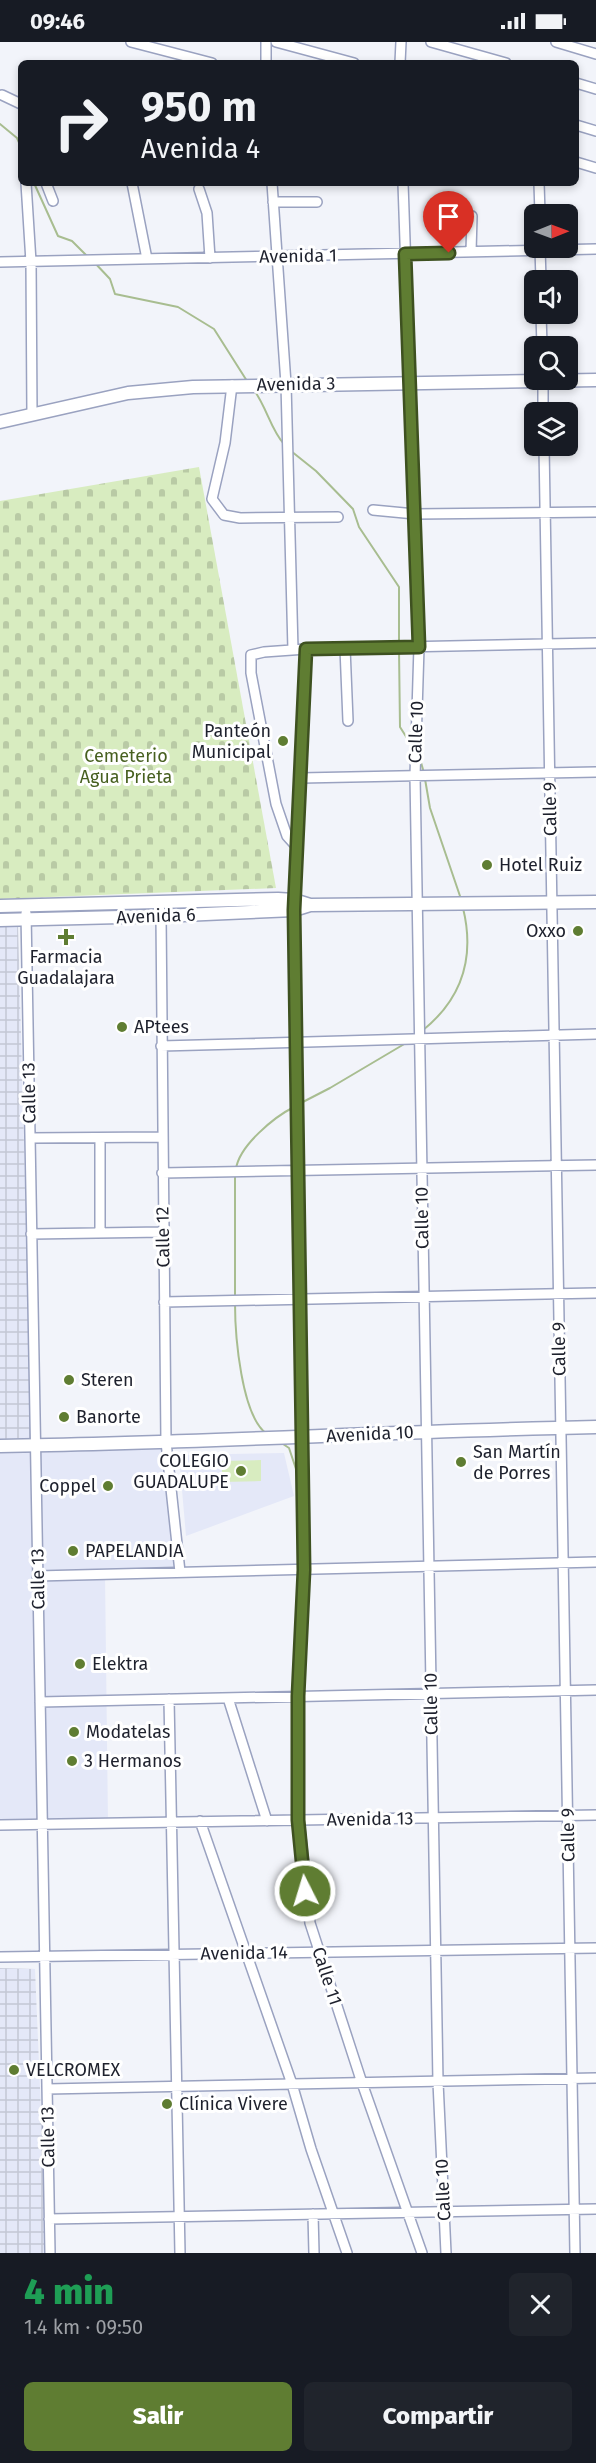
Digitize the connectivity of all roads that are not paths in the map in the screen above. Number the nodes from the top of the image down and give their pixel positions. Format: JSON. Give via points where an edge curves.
{"nodes":[{"id":1,"x":131,"y":42,"type":"edge"},
{"id":2,"x":266,"y":42,"type":"edge"},
{"id":3,"x":276,"y":42,"type":"edge"},
{"id":4,"x":401,"y":42,"type":"edge"},
{"id":5,"x":430,"y":42,"type":"edge"},
{"id":6,"x":556,"y":42,"type":"edge"},
{"id":7,"x":596,"y":54,"type":"edge"},
{"id":8,"x":200,"y":60,"type":"edge"},
{"id":9,"x":266,"y":60,"type":"edge"},
{"id":10,"x":343,"y":60,"type":"edge"},
{"id":11,"x":400,"y":60,"type":"edge"},
{"id":12,"x":495,"y":60,"type":"edge"},
{"id":13,"x":579,"y":84,"type":"edge"},
{"id":14,"x":596,"y":89,"type":"edge"},
{"id":15,"x":2,"y":95,"type":"dead end"},
{"id":16,"x":18,"y":103,"type":"edge"},
{"id":17,"x":579,"y":126,"type":"edge"},
{"id":18,"x":596,"y":130,"type":"edge"},
{"id":19,"x":579,"y":163,"type":"edge"},
{"id":20,"x":596,"y":168,"type":"edge"},
{"id":21,"x":26,"y":186,"type":"edge"},
{"id":22,"x":47,"y":186,"type":"edge"},
{"id":23,"x":133,"y":186,"type":"edge"},
{"id":24,"x":272,"y":186,"type":"edge"},
{"id":25,"x":403,"y":186,"type":"edge"},
{"id":26,"x":539,"y":186,"type":"edge"},
{"id":27,"x":199,"y":189,"type":"dead end"},
{"id":28,"x":53,"y":201,"type":"dead end"},
{"id":29,"x":273,"y":202,"type":"junction"},
{"id":30,"x":317,"y":202,"type":"dead end"},
{"id":31,"x":540,"y":204,"type":"edge"},
{"id":32,"x":472,"y":216,"type":"dead end"},
{"id":33,"x":578,"y":249,"type":"edge"},
{"id":34,"x":596,"y":249,"type":"edge"},
{"id":35,"x":524,"y":250,"type":"edge"},
{"id":36,"x":471,"y":252,"type":"junction"},
{"id":37,"x":405,"y":254,"type":"junction"},
{"id":38,"x":277,"y":257,"type":"junction"},
{"id":39,"x":210,"y":258,"type":"junction"},
{"id":40,"x":147,"y":259,"type":"junction"},
{"id":41,"x":0,"y":262,"type":"edge"},
{"id":42,"x":31,"y":262,"type":"junction"},
{"id":43,"x":524,"y":380,"type":"edge"},
{"id":44,"x":578,"y":380,"type":"edge"},
{"id":45,"x":596,"y":380,"type":"edge"},
{"id":46,"x":411,"y":383,"type":"junction"},
{"id":47,"x":286,"y":384,"type":"junction"},
{"id":48,"x":238,"y":385,"type":"junction"},
{"id":49,"x":32,"y":415,"type":"junction"},
{"id":50,"x":0,"y":422,"type":"edge"},
{"id":51,"x":544,"y":456,"type":"edge"},
{"id":52,"x":373,"y":510,"type":"dead end"},
{"id":53,"x":545,"y":512,"type":"junction"},
{"id":54,"x":596,"y":512,"type":"edge"},
{"id":55,"x":415,"y":514,"type":"junction"},
{"id":56,"x":288,"y":516,"type":"junction"},
{"id":57,"x":338,"y":517,"type":"dead end"},
{"id":58,"x":596,"y":643,"type":"edge"},
{"id":59,"x":547,"y":645,"type":"junction"},
{"id":60,"x":417,"y":647,"type":"junction"},
{"id":61,"x":345,"y":648,"type":"junction"},
{"id":62,"x":306,"y":649,"type":"junction"},
{"id":63,"x":293,"y":650,"type":"junction"},
{"id":64,"x":348,"y":721,"type":"dead end"},
{"id":65,"x":596,"y":772,"type":"edge"},
{"id":66,"x":549,"y":773,"type":"junction"},
{"id":67,"x":415,"y":776,"type":"junction"},
{"id":68,"x":301,"y":778,"type":"junction"},
{"id":69,"x":296,"y":846,"type":"junction"},
{"id":70,"x":158,"y":902,"type":"junction"},
{"id":71,"x":596,"y":902,"type":"edge"},
{"id":72,"x":552,"y":903,"type":"junction"},
{"id":73,"x":25,"y":905,"type":"junction"},
{"id":74,"x":294,"y":905,"type":"junction"},
{"id":75,"x":418,"y":905,"type":"junction"},
{"id":76,"x":0,"y":906,"type":"edge"},
{"id":77,"x":161,"y":916,"type":"junction"},
{"id":78,"x":26,"y":919,"type":"junction"},
{"id":79,"x":0,"y":920,"type":"edge"},
{"id":80,"x":596,"y":1034,"type":"edge"},
{"id":81,"x":554,"y":1035,"type":"junction"},
{"id":82,"x":419,"y":1039,"type":"junction"},
{"id":83,"x":298,"y":1042,"type":"junction"},
{"id":84,"x":161,"y":1046,"type":"junction"},
{"id":85,"x":100,"y":1137,"type":"junction"},
{"id":86,"x":162,"y":1137,"type":"junction"},
{"id":87,"x":30,"y":1138,"type":"junction"},
{"id":88,"x":596,"y":1165,"type":"edge"},
{"id":89,"x":556,"y":1166,"type":"junction"},
{"id":90,"x":422,"y":1168,"type":"junction"},
{"id":91,"x":299,"y":1170,"type":"junction"},
{"id":92,"x":162,"y":1173,"type":"junction"},
{"id":93,"x":163,"y":1232,"type":"junction"},
{"id":94,"x":100,"y":1233,"type":"junction"},
{"id":95,"x":31,"y":1234,"type":"junction"},
{"id":96,"x":596,"y":1293,"type":"edge"},
{"id":97,"x":558,"y":1294,"type":"junction"},
{"id":98,"x":424,"y":1297,"type":"junction"},
{"id":99,"x":299,"y":1299,"type":"junction"},
{"id":100,"x":164,"y":1302,"type":"junction"},
{"id":101,"x":596,"y":1427,"type":"edge"},
{"id":102,"x":561,"y":1428,"type":"junction"},
{"id":103,"x":426,"y":1431,"type":"junction"},
{"id":104,"x":303,"y":1438,"type":"junction"},
{"id":105,"x":166,"y":1442,"type":"junction"},
{"id":106,"x":36,"y":1445,"type":"junction"},
{"id":107,"x":0,"y":1446,"type":"edge"},
{"id":108,"x":596,"y":1562,"type":"edge"},
{"id":109,"x":563,"y":1563,"type":"junction"},
{"id":110,"x":429,"y":1566,"type":"junction"},
{"id":111,"x":304,"y":1570,"type":"junction"},
{"id":112,"x":180,"y":1572,"type":"junction"},
{"id":113,"x":38,"y":1576,"type":"junction"},
{"id":114,"x":565,"y":1690,"type":"junction"},
{"id":115,"x":596,"y":1690,"type":"edge"},
{"id":116,"x":431,"y":1693,"type":"junction"},
{"id":117,"x":298,"y":1696,"type":"junction"},
{"id":118,"x":228,"y":1698,"type":"junction"},
{"id":119,"x":169,"y":1699,"type":"junction"},
{"id":120,"x":40,"y":1702,"type":"junction"},
{"id":121,"x":596,"y":1815,"type":"edge"},
{"id":122,"x":567,"y":1816,"type":"junction"},
{"id":123,"x":433,"y":1818,"type":"junction"},
{"id":124,"x":298,"y":1820,"type":"junction"},
{"id":125,"x":200,"y":1821,"type":"junction"},
{"id":126,"x":267,"y":1821,"type":"junction"},
{"id":127,"x":171,"y":1822,"type":"junction"},
{"id":128,"x":42,"y":1824,"type":"junction"},
{"id":129,"x":0,"y":1825,"type":"edge"},
{"id":130,"x":570,"y":1948,"type":"junction"},
{"id":131,"x":596,"y":1948,"type":"edge"},
{"id":132,"x":435,"y":1950,"type":"junction"},
{"id":133,"x":319,"y":1952,"type":"junction"},
{"id":134,"x":245,"y":1953,"type":"junction"},
{"id":135,"x":174,"y":1954,"type":"junction"},
{"id":136,"x":44,"y":1956,"type":"junction"},
{"id":137,"x":0,"y":1957,"type":"edge"},
{"id":138,"x":596,"y":2078,"type":"edge"},
{"id":139,"x":572,"y":2079,"type":"junction"},
{"id":140,"x":438,"y":2082,"type":"junction"},
{"id":141,"x":362,"y":2083,"type":"junction"},
{"id":142,"x":292,"y":2084,"type":"junction"},
{"id":143,"x":177,"y":2086,"type":"junction"},
{"id":144,"x":47,"y":2089,"type":"junction"},
{"id":145,"x":596,"y":2209,"type":"edge"},
{"id":146,"x":574,"y":2210,"type":"junction"},
{"id":147,"x":443,"y":2212,"type":"junction"},
{"id":148,"x":409,"y":2213,"type":"junction"},
{"id":149,"x":313,"y":2214,"type":"junction"},
{"id":150,"x":333,"y":2214,"type":"junction"},
{"id":151,"x":179,"y":2217,"type":"junction"},
{"id":152,"x":49,"y":2219,"type":"junction"},
{"id":153,"x":50,"y":2253,"type":"edge"},
{"id":154,"x":180,"y":2253,"type":"edge"},
{"id":155,"x":314,"y":2253,"type":"edge"},
{"id":156,"x":347,"y":2253,"type":"edge"},
{"id":157,"x":422,"y":2253,"type":"edge"},
{"id":158,"x":446,"y":2253,"type":"edge"},
{"id":159,"x":575,"y":2253,"type":"edge"}],
"edges":[{"from":1,"to":8,"type":"street"},
{"from":2,"to":9,"type":"street"},
{"from":3,"to":10,"type":"street"},
{"from":4,"to":11,"type":"street"},
{"from":5,"to":12,"type":"street"},
{"from":6,"to":7,"type":"street"},
{"from":13,"to":14,"type":"street"},
{"from":15,"to":16,"type":"street"},
{"from":17,"to":18,"type":"street"},
{"from":19,"to":20,"type":"street"},
{"from":21,"to":42,"type":"street"},
{"from":22,"to":28,"type":"street"},
{"from":23,"to":40,"type":"street"},
{"from":24,"to":29,"type":"street"},
{"from":25,"to":37,"type":"street","name":"Calle 10"},
{"from":26,"to":31,"type":"street"},
{"from":27,"to":39,"type":"street","via":[[207,213]]},
{"from":29,"to":30,"type":"street"},
{"from":29,"to":38,"type":"street"},
{"from":32,"to":36,"type":"street"},
{"from":33,"to":34,"type":"street","name":"Avenida 1"},
{"from":35,"to":36,"type":"street","name":"Avenida 1"},
{"from":36,"to":37,"type":"street","name":"Avenida 1"},
{"from":37,"to":38,"type":"street","name":"Avenida 1"},
{"from":37,"to":46,"type":"street","name":"Calle 10"},
{"from":38,"to":39,"type":"street","name":"Avenida 1"},
{"from":38,"to":47,"type":"street"},
{"from":39,"to":40,"type":"street","name":"Avenida 1"},
{"from":40,"to":42,"type":"street","name":"Avenida 1"},
{"from":41,"to":42,"type":"street","name":"Avenida 1"},
{"from":42,"to":49,"type":"street"},
{"from":43,"to":46,"type":"main road","name":"Avenida 3"},
{"from":44,"to":45,"type":"main road","name":"Avenida 3"},
{"from":46,"to":47,"type":"main road","name":"Avenida 3"},
{"from":46,"to":55,"type":"street","name":"Calle 10"},
{"from":47,"to":48,"type":"main road","name":"Avenida 3"},
{"from":47,"to":56,"type":"street"},
{"from":48,"to":49,"type":"main road","name":"Avenida 3","via":[[128,393]]},
{"from":48,"to":56,"type":"street","via":[[212,498],[224,515]]},
{"from":49,"to":50,"type":"main road","name":"Avenida 3"},
{"from":51,"to":53,"type":"street","name":"Calle 9"},
{"from":52,"to":55,"type":"street"},
{"from":53,"to":54,"type":"street"},
{"from":53,"to":55,"type":"street"},
{"from":53,"to":59,"type":"street","name":"Calle 9"},
{"from":55,"to":60,"type":"street","name":"Calle 10"},
{"from":56,"to":57,"type":"street"},
{"from":56,"to":63,"type":"street"},
{"from":58,"to":59,"type":"street"},
{"from":59,"to":60,"type":"street"},
{"from":59,"to":66,"type":"street","name":"Calle 9"},
{"from":60,"to":61,"type":"street"},
{"from":60,"to":67,"type":"street","name":"Calle 10"},
{"from":61,"to":62,"type":"street"},
{"from":61,"to":64,"type":"street"},
{"from":62,"to":63,"type":"street"},
{"from":62,"to":68,"type":"street","name":"Calle 11"},
{"from":63,"to":69,"type":"street","via":[[255,653],[249,664],[276,804],[287,836]]},
{"from":65,"to":66,"type":"street"},
{"from":66,"to":67,"type":"street"},
{"from":66,"to":72,"type":"street","name":"Calle 9"},
{"from":67,"to":68,"type":"street"},
{"from":67,"to":75,"type":"street","name":"Calle 10"},
{"from":68,"to":69,"type":"street","name":"Calle 11"},
{"from":69,"to":74,"type":"street","name":"Calle 11"},
{"from":70,"to":73,"type":"main road","name":"Avenida 6"},
{"from":70,"to":74,"type":"main road","name":"Avenida 6"},
{"from":70,"to":77,"type":"street","name":"Calle 12"},
{"from":71,"to":72,"type":"main road","name":"Avenida 6"},
{"from":72,"to":75,"type":"main road","name":"Avenida 6"},
{"from":72,"to":81,"type":"street","name":"Calle 9"},
{"from":73,"to":76,"type":"main road","name":"Avenida 6"},
{"from":73,"to":78,"type":"street","name":"Calle 13"},
{"from":74,"to":75,"type":"main road","name":"Avenida 6"},
{"from":74,"to":77,"type":"main road","name":"Avenida 6"},
{"from":74,"to":83,"type":"street","name":"Calle 11"},
{"from":75,"to":82,"type":"street","name":"Calle 10"},
{"from":77,"to":78,"type":"main road","name":"Avenida 6"},
{"from":77,"to":84,"type":"street","name":"Calle 12"},
{"from":78,"to":79,"type":"main road","name":"Avenida 6"},
{"from":78,"to":87,"type":"street","name":"Calle 13"},
{"from":80,"to":81,"type":"street"},
{"from":81,"to":82,"type":"street"},
{"from":81,"to":89,"type":"street","name":"Calle 9"},
{"from":82,"to":83,"type":"street"},
{"from":82,"to":90,"type":"street","name":"Calle 10"},
{"from":83,"to":84,"type":"street"},
{"from":83,"to":91,"type":"street","name":"Calle 11"},
{"from":84,"to":86,"type":"street","name":"Calle 12"},
{"from":85,"to":86,"type":"street"},
{"from":85,"to":87,"type":"street"},
{"from":85,"to":94,"type":"street"},
{"from":86,"to":92,"type":"street","name":"Calle 12"},
{"from":87,"to":95,"type":"street","name":"Calle 13"},
{"from":88,"to":89,"type":"street"},
{"from":89,"to":90,"type":"street"},
{"from":89,"to":97,"type":"street","name":"Calle 9"},
{"from":90,"to":91,"type":"street"},
{"from":90,"to":98,"type":"street","name":"Calle 10"},
{"from":91,"to":92,"type":"street"},
{"from":91,"to":99,"type":"street","name":"Calle 11"},
{"from":92,"to":93,"type":"street","name":"Calle 12"},
{"from":93,"to":94,"type":"street"},
{"from":93,"to":100,"type":"street","name":"Calle 12"},
{"from":94,"to":95,"type":"street"},
{"from":95,"to":106,"type":"street","name":"Calle 13"},
{"from":96,"to":97,"type":"street"},
{"from":97,"to":98,"type":"street"},
{"from":97,"to":102,"type":"street","name":"Calle 9"},
{"from":98,"to":99,"type":"street"},
{"from":98,"to":103,"type":"street","name":"Calle 10"},
{"from":99,"to":100,"type":"street"},
{"from":99,"to":104,"type":"street","name":"Calle 11"},
{"from":100,"to":105,"type":"street","name":"Calle 12"},
{"from":101,"to":102,"type":"main road","name":"Avenida 10"},
{"from":102,"to":103,"type":"main road","name":"Avenida 10"},
{"from":102,"to":109,"type":"street","name":"Calle 9"},
{"from":103,"to":104,"type":"main road","name":"Avenida 10"},
{"from":103,"to":110,"type":"street","name":"Calle 10"},
{"from":104,"to":105,"type":"main road","name":"Avenida 10"},
{"from":104,"to":111,"type":"street","name":"Calle 11"},
{"from":105,"to":106,"type":"main road","name":"Avenida 10"},
{"from":105,"to":112,"type":"street","name":"Calle 12"},
{"from":106,"to":107,"type":"main road","name":"Avenida 10"},
{"from":106,"to":113,"type":"street","name":"Calle 13"},
{"from":108,"to":109,"type":"street"},
{"from":109,"to":110,"type":"street"},
{"from":109,"to":114,"type":"street","name":"Calle 9"},
{"from":110,"to":111,"type":"street"},
{"from":110,"to":116,"type":"street","name":"Calle 10"},
{"from":111,"to":112,"type":"street"},
{"from":111,"to":117,"type":"street","name":"Calle 11"},
{"from":112,"to":113,"type":"street"},
{"from":113,"to":120,"type":"street","name":"Calle 13"},
{"from":114,"to":115,"type":"street"},
{"from":114,"to":116,"type":"street"},
{"from":114,"to":122,"type":"street","name":"Calle 9"},
{"from":116,"to":117,"type":"street"},
{"from":116,"to":123,"type":"street","name":"Calle 10"},
{"from":117,"to":118,"type":"street"},
{"from":117,"to":124,"type":"street","name":"Calle 11"},
{"from":118,"to":119,"type":"street"},
{"from":118,"to":126,"type":"street"},
{"from":119,"to":120,"type":"street"},
{"from":119,"to":127,"type":"street"},
{"from":120,"to":128,"type":"street","name":"Calle 13"},
{"from":121,"to":122,"type":"street","name":"Avenida 13"},
{"from":122,"to":123,"type":"street","name":"Avenida 13"},
{"from":122,"to":130,"type":"street","name":"Calle 9"},
{"from":123,"to":124,"type":"street","name":"Avenida 13"},
{"from":123,"to":132,"type":"street","name":"Calle 10"},
{"from":124,"to":126,"type":"street","name":"Avenida 13"},
{"from":124,"to":133,"type":"street","name":"Calle 11","via":[[310,1923]]},
{"from":125,"to":126,"type":"street","name":"Avenida 13"},
{"from":125,"to":127,"type":"street","name":"Avenida 13"},
{"from":125,"to":134,"type":"street"},
{"from":127,"to":128,"type":"street","name":"Avenida 13"},
{"from":127,"to":135,"type":"street"},
{"from":128,"to":129,"type":"street","name":"Avenida 13"},
{"from":128,"to":136,"type":"street","name":"Calle 13"},
{"from":130,"to":131,"type":"street","name":"Avenida 14"},
{"from":130,"to":132,"type":"street","name":"Avenida 14"},
{"from":130,"to":139,"type":"street","name":"Calle 9"},
{"from":132,"to":133,"type":"street","name":"Avenida 14"},
{"from":132,"to":140,"type":"street","name":"Calle 10"},
{"from":133,"to":134,"type":"street","name":"Avenida 14"},
{"from":133,"to":141,"type":"street","name":"Calle 11"},
{"from":134,"to":135,"type":"street","name":"Avenida 14"},
{"from":134,"to":142,"type":"street"},
{"from":135,"to":136,"type":"street","name":"Avenida 14"},
{"from":135,"to":143,"type":"street"},
{"from":136,"to":137,"type":"street","name":"Avenida 14"},
{"from":136,"to":144,"type":"street","name":"Calle 13"},
{"from":138,"to":139,"type":"street"},
{"from":139,"to":140,"type":"street"},
{"from":139,"to":146,"type":"street","name":"Calle 9"},
{"from":140,"to":141,"type":"street"},
{"from":140,"to":147,"type":"street","name":"Calle 10"},
{"from":141,"to":142,"type":"street"},
{"from":141,"to":148,"type":"street","name":"Calle 11"},
{"from":142,"to":143,"type":"street"},
{"from":142,"to":150,"type":"street"},
{"from":143,"to":144,"type":"street"},
{"from":143,"to":151,"type":"street"},
{"from":144,"to":152,"type":"street","name":"Calle 13"},
{"from":145,"to":146,"type":"street"},
{"from":146,"to":147,"type":"street"},
{"from":146,"to":159,"type":"street","name":"Calle 9"},
{"from":147,"to":148,"type":"street"},
{"from":147,"to":158,"type":"street","name":"Calle 10"},
{"from":148,"to":150,"type":"street"},
{"from":148,"to":157,"type":"street","name":"Calle 10"},
{"from":149,"to":150,"type":"street"},
{"from":149,"to":151,"type":"street"},
{"from":149,"to":155,"type":"street"},
{"from":150,"to":156,"type":"street"},
{"from":151,"to":152,"type":"street"},
{"from":151,"to":154,"type":"street"},
{"from":152,"to":153,"type":"street","name":"Calle 13"}]}
